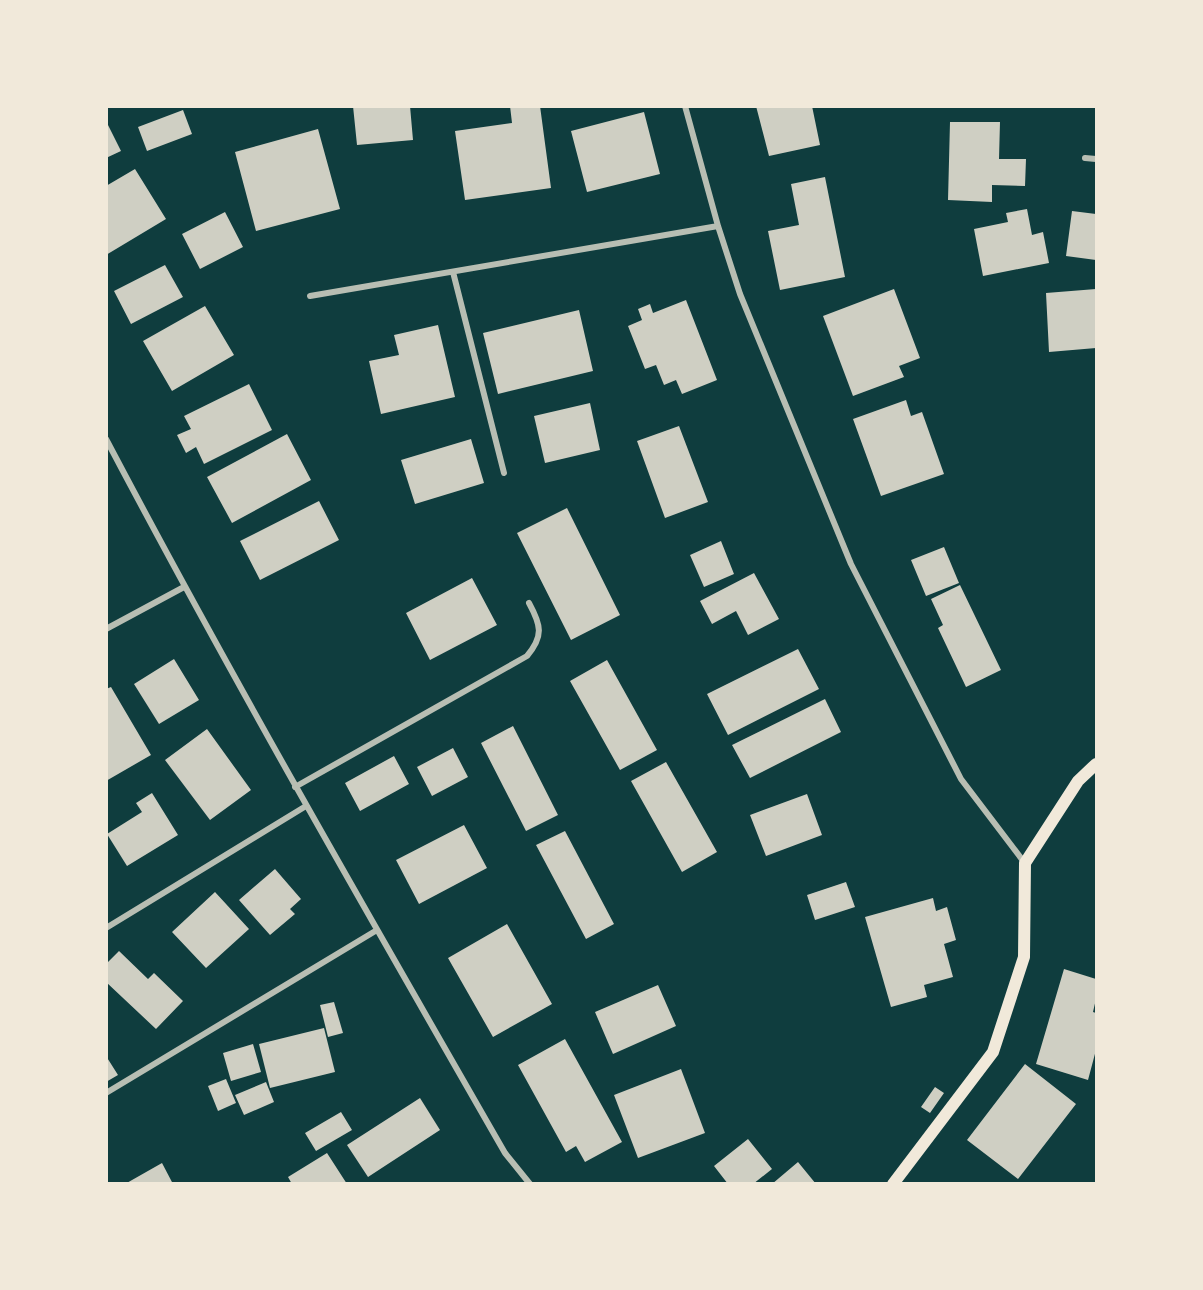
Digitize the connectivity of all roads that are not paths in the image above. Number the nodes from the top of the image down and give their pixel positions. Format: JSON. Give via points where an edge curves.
{"nodes":[{"id":1,"x":685,"y":106,"type":"edge"},
{"id":2,"x":1085,"y":158,"type":"dead end"},
{"id":3,"x":1096,"y":159,"type":"edge"},
{"id":4,"x":718,"y":226,"type":"junction"},
{"id":5,"x":453,"y":272,"type":"junction"},
{"id":6,"x":310,"y":296,"type":"dead end"},
{"id":7,"x":106,"y":439,"type":"edge"},
{"id":8,"x":109,"y":447,"type":"edge"},
{"id":9,"x":504,"y":473,"type":"dead end"},
{"id":10,"x":184,"y":587,"type":"junction"},
{"id":11,"x":529,"y":603,"type":"dead end"},
{"id":12,"x":106,"y":629,"type":"edge"},
{"id":13,"x":1096,"y":764,"type":"edge"},
{"id":14,"x":296,"y":787,"type":"junction"},
{"id":15,"x":306,"y":806,"type":"junction"},
{"id":16,"x":1025,"y":863,"type":"junction"},
{"id":17,"x":106,"y":928,"type":"edge"},
{"id":18,"x":377,"y":930,"type":"junction"},
{"id":19,"x":106,"y":1093,"type":"edge"},
{"id":20,"x":530,"y":1184,"type":"edge"},
{"id":21,"x":893,"y":1184,"type":"edge"}],
"edges":[{"from":1,"to":4,"type":"street"},
{"from":2,"to":3,"type":"street"},
{"from":4,"to":5,"type":"street"},
{"from":4,"to":16,"type":"street","via":[[740,294],[851,564],[960,779]]},
{"from":5,"to":6,"type":"street"},
{"from":5,"to":9,"type":"street"},
{"from":7,"to":8,"type":"street"},
{"from":8,"to":10,"type":"street"},
{"from":10,"to":12,"type":"street"},
{"from":10,"to":14,"type":"street"},
{"from":11,"to":14,"type":"street","via":[[538,620],[539,633],[537,645],[527,656]]},
{"from":13,"to":16,"type":"main road","via":[[1078,781]]},
{"from":14,"to":15,"type":"street"},
{"from":15,"to":17,"type":"street"},
{"from":15,"to":18,"type":"street"},
{"from":16,"to":21,"type":"main road","via":[[1024,957],[993,1052]]},
{"from":18,"to":19,"type":"street"},
{"from":18,"to":20,"type":"street","via":[[505,1153]]}]}
